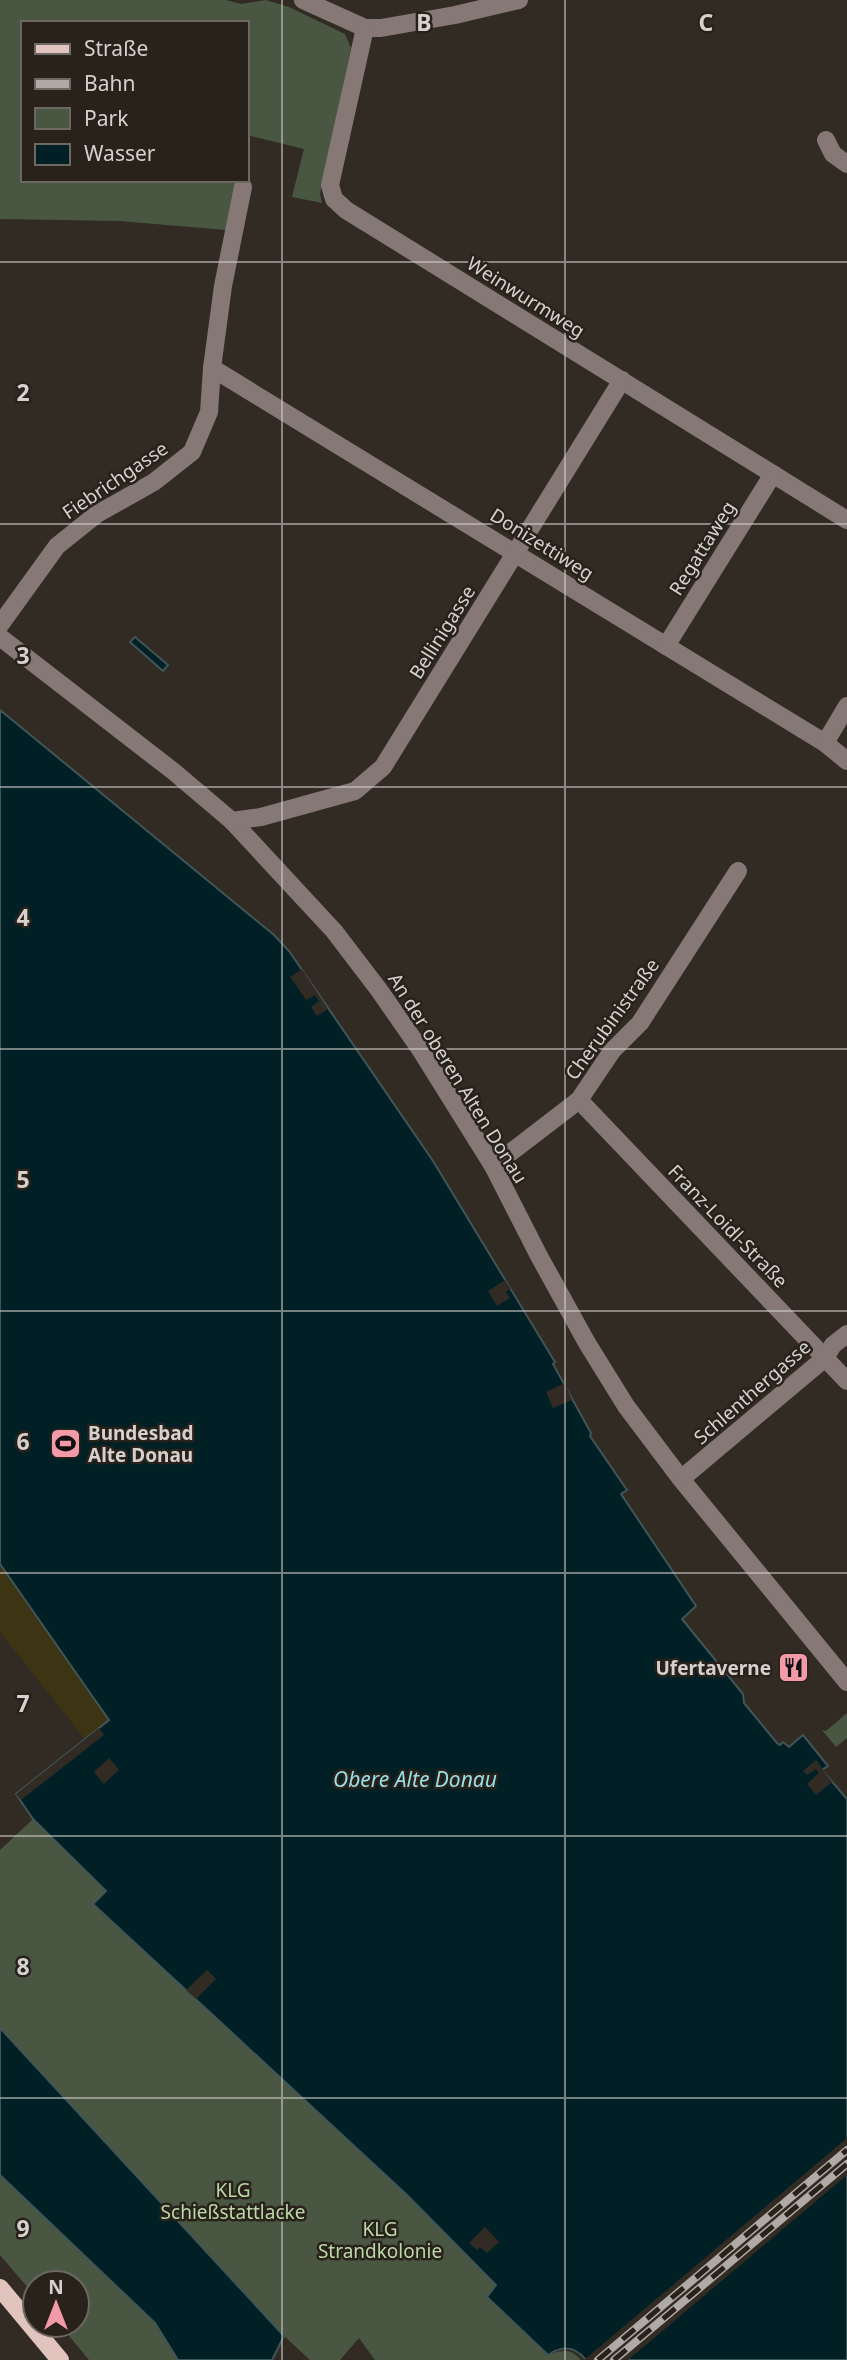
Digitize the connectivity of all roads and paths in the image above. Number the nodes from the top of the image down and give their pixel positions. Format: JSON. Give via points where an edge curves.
{"nodes":[{"id":1,"x":303,"y":0,"type":"edge"},
{"id":2,"x":519,"y":0,"type":"edge"},
{"id":3,"x":365,"y":28,"type":"junction"},
{"id":4,"x":826,"y":140,"type":"dead end"},
{"id":5,"x":847,"y":163,"type":"edge"},
{"id":6,"x":243,"y":187,"type":"dead end"},
{"id":7,"x":212,"y":368,"type":"junction"},
{"id":8,"x":622,"y":380,"type":"junction"},
{"id":9,"x":773,"y":474,"type":"junction"},
{"id":10,"x":847,"y":520,"type":"edge"},
{"id":11,"x":516,"y":552,"type":"junction"},
{"id":12,"x":0,"y":625,"type":"edge"},
{"id":13,"x":0,"y":637,"type":"edge"},
{"id":14,"x":666,"y":646,"type":"junction"},
{"id":15,"x":847,"y":705,"type":"edge"},
{"id":16,"x":825,"y":743,"type":"junction"},
{"id":17,"x":847,"y":761,"type":"edge"},
{"id":18,"x":232,"y":821,"type":"junction"},
{"id":19,"x":738,"y":871,"type":"dead end"},
{"id":20,"x":579,"y":1100,"type":"junction"},
{"id":21,"x":494,"y":1166,"type":"junction"},
{"id":22,"x":847,"y":1334,"type":"edge"},
{"id":23,"x":825,"y":1358,"type":"junction"},
{"id":24,"x":847,"y":1381,"type":"edge"},
{"id":25,"x":681,"y":1479,"type":"junction"},
{"id":26,"x":847,"y":1682,"type":"edge"},
{"id":27,"x":0,"y":2288,"type":"edge"},
{"id":28,"x":60,"y":2360,"type":"edge"}],
"edges":[{"from":1,"to":3,"type":"street"},
{"from":2,"to":3,"type":"street"},
{"from":3,"to":8,"type":"street","name":"Weinwurmweg","via":[[330,185],[334,199]]},
{"from":4,"to":5,"type":"street","via":[[833,154]]},
{"from":6,"to":7,"type":"street","name":"Fiebrichgasse"},
{"from":7,"to":11,"type":"street","name":"Donizettiweg"},
{"from":7,"to":12,"type":"street","name":"Fiebrichgasse","via":[[209,412],[192,452],[154,482],[97,513],[57,546]]},
{"from":8,"to":9,"type":"street","name":"Weinwurmweg"},
{"from":8,"to":11,"type":"street","name":"Bellinigasse"},
{"from":9,"to":10,"type":"street","name":"Weinwurmweg"},
{"from":9,"to":14,"type":"street","name":"Regattaweg"},
{"from":11,"to":14,"type":"street","name":"Donizettiweg"},
{"from":11,"to":18,"type":"street","name":"Bellinigasse","via":[[383,767],[355,791]]},
{"from":13,"to":18,"type":"street","name":"An der oberen Alten Donau"},
{"from":14,"to":16,"type":"street","name":"Donizettiweg"},
{"from":15,"to":16,"type":"street"},
{"from":16,"to":17,"type":"street","name":"Donizettiweg"},
{"from":18,"to":21,"type":"street","name":"An der oberen Alten Donau","via":[[334,931],[372,980]]},
{"from":19,"to":20,"type":"street","name":"Cherubinistraße","via":[[640,1023],[612,1051]]},
{"from":20,"to":21,"type":"street","name":"Cherubinistraße"},
{"from":20,"to":23,"type":"street","name":"Franz-Loidl-Straße"},
{"from":21,"to":25,"type":"street","name":"An der oberen Alten Donau","via":[[587,1343],[626,1406]]},
{"from":22,"to":23,"type":"street","name":"Schlenthergasse"},
{"from":23,"to":24,"type":"street","name":"Franz-Loidl-Straße"},
{"from":23,"to":25,"type":"street","name":"Schlenthergasse"},
{"from":25,"to":26,"type":"street","name":"An der oberen Alten Donau"},
{"from":27,"to":28,"type":"main road"}]}
